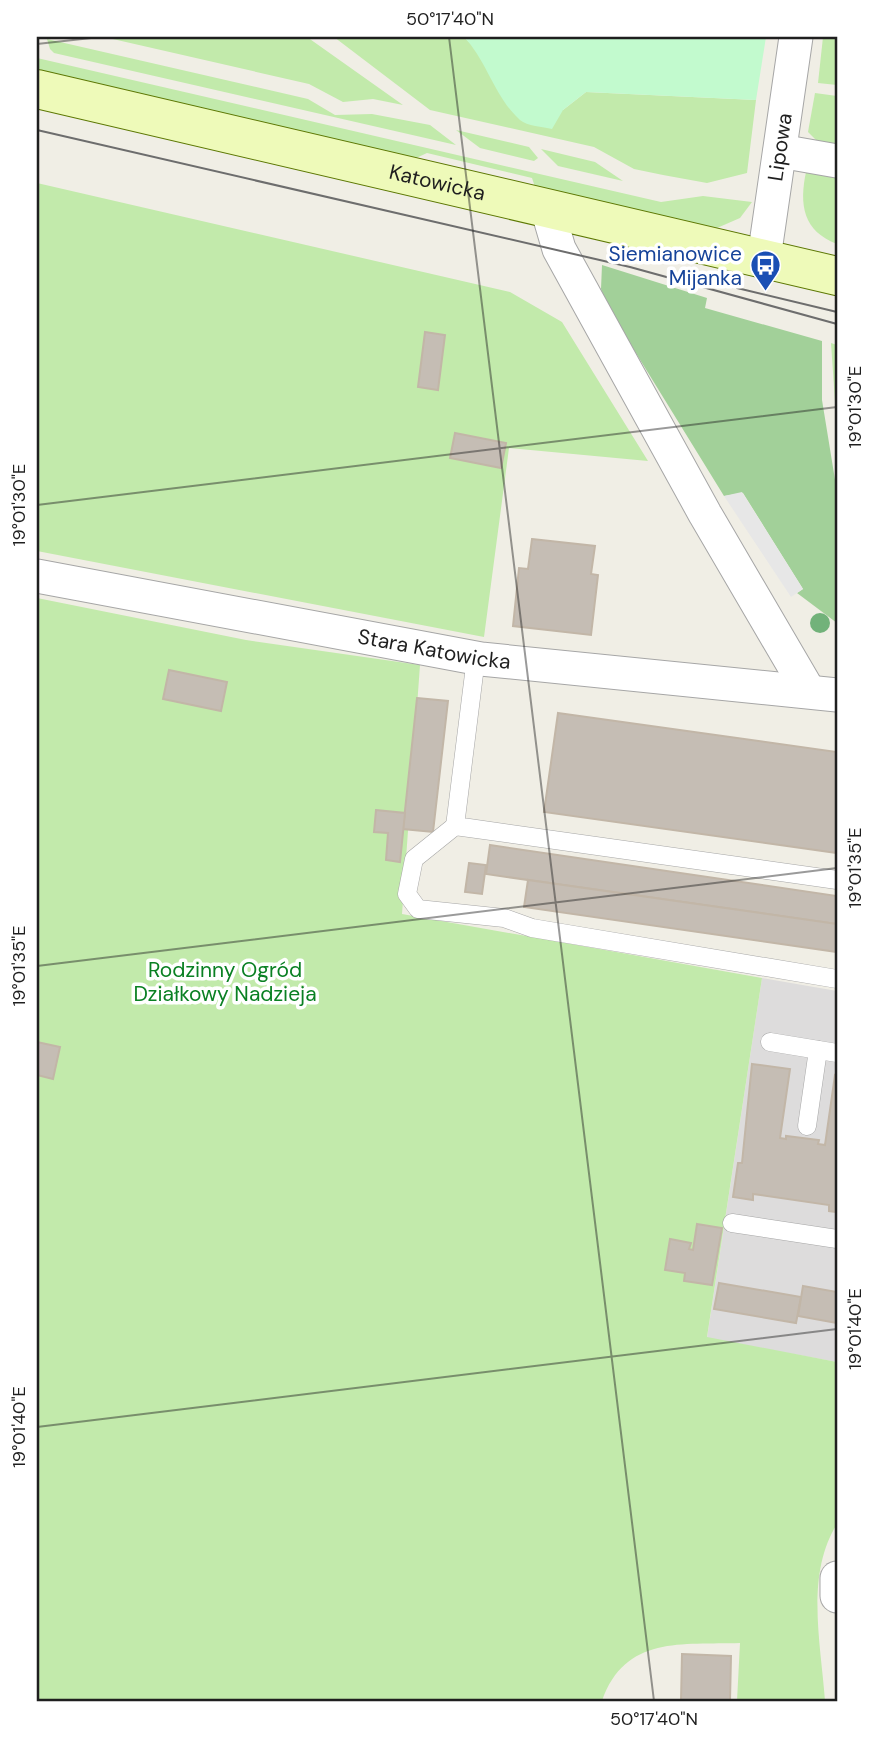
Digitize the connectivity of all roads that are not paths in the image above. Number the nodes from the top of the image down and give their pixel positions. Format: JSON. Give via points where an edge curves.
{"nodes":[{"id":1,"x":796,"y":37,"type":"edge"},
{"id":2,"x":37,"y":89,"type":"edge"},
{"id":3,"x":780,"y":151,"type":"junction"},
{"id":4,"x":837,"y":161,"type":"edge"},
{"id":5,"x":547,"y":208,"type":"junction"},
{"id":6,"x":764,"y":258,"type":"junction"},
{"id":7,"x":837,"y":276,"type":"edge"},
{"id":8,"x":37,"y":576,"type":"edge"},
{"id":9,"x":476,"y":658,"type":"junction"},
{"id":10,"x":823,"y":693,"type":"edge"},
{"id":11,"x":455,"y":826,"type":"junction"},
{"id":12,"x":837,"y":880,"type":"edge"},
{"id":13,"x":837,"y":979,"type":"edge"},
{"id":14,"x":770,"y":1042,"type":"dead end"},
{"id":15,"x":818,"y":1050,"type":"junction"},
{"id":16,"x":837,"y":1053,"type":"edge"},
{"id":17,"x":807,"y":1126,"type":"dead end"},
{"id":18,"x":732,"y":1223,"type":"dead end"},
{"id":19,"x":837,"y":1240,"type":"edge"},
{"id":20,"x":837,"y":1578,"type":"edge"},
{"id":21,"x":837,"y":1597,"type":"edge"}],
"edges":[{"from":1,"to":3,"type":"street","name":"Lipowa"},
{"from":2,"to":5,"type":"main road","name":"Katowicka"},
{"from":3,"to":4,"type":"street"},
{"from":3,"to":6,"type":"street","name":"Lipowa"},
{"from":5,"to":6,"type":"main road","name":"Katowicka"},
{"from":5,"to":10,"type":"street","via":[[566,261],[705,514]]},
{"from":6,"to":7,"type":"main road","name":"Katowicka"},
{"from":8,"to":9,"type":"street","name":"Stara Katowicka"},
{"from":9,"to":10,"type":"street","name":"Stara Katowicka"},
{"from":9,"to":11,"type":"lane"},
{"from":11,"to":12,"type":"lane"},
{"from":11,"to":13,"type":"lane","via":[[414,859],[407,894],[418,909],[504,918],[532,928]]},
{"from":14,"to":15,"type":"lane"},
{"from":15,"to":16,"type":"lane"},
{"from":15,"to":17,"type":"lane"},
{"from":18,"to":19,"type":"lane"},
{"from":20,"to":21,"type":"street"}]}
